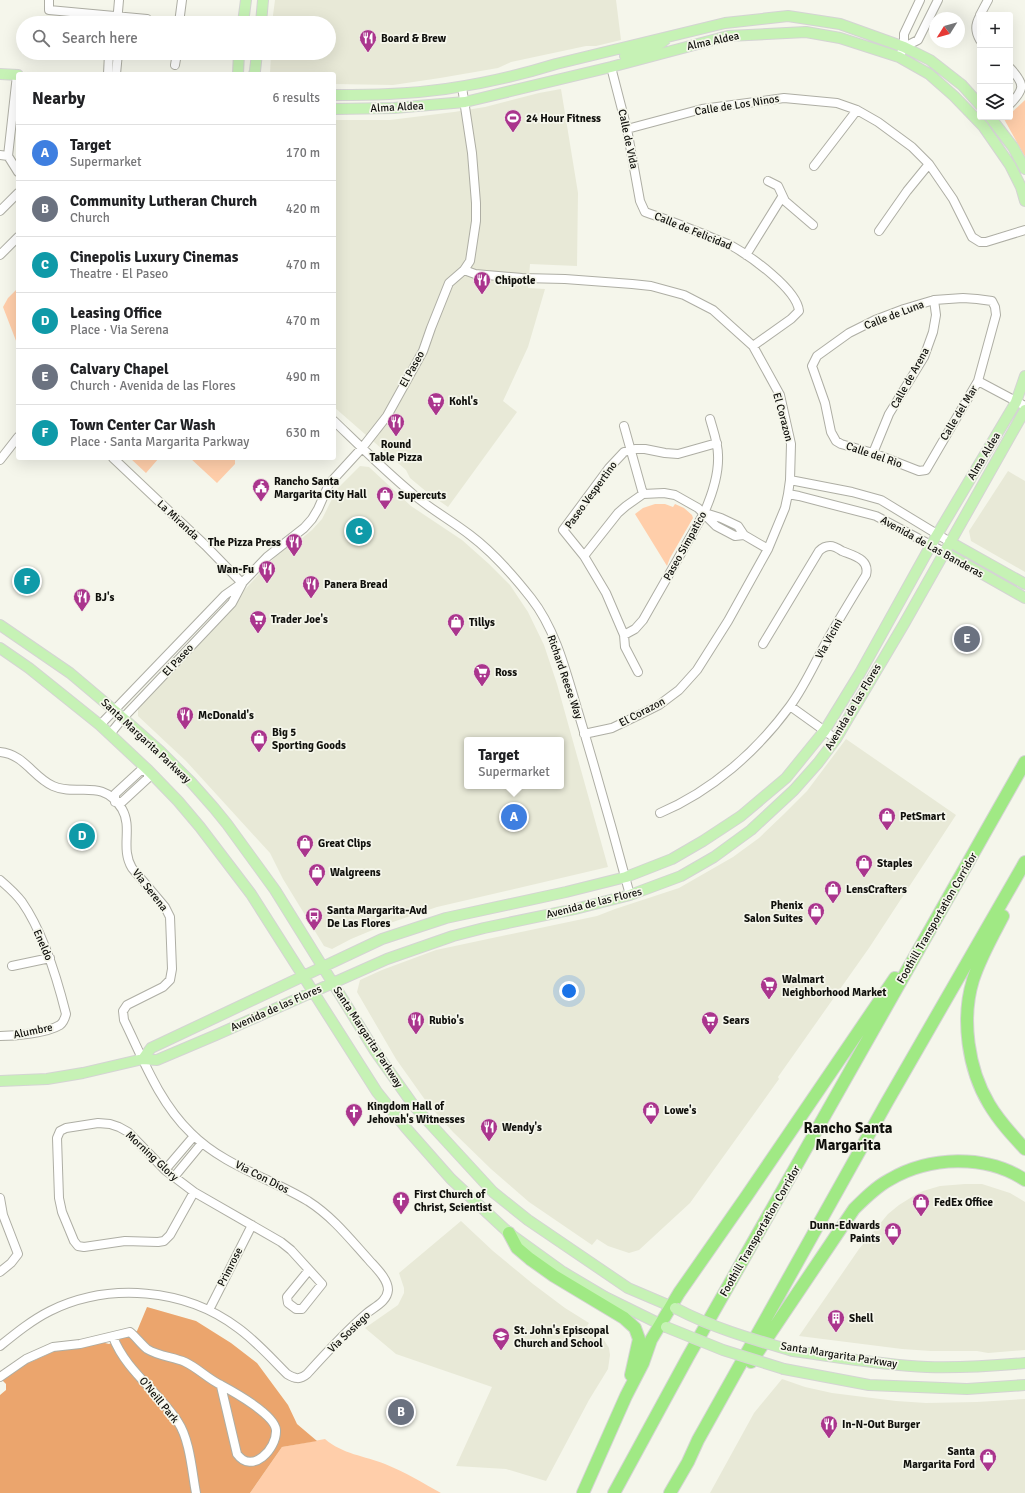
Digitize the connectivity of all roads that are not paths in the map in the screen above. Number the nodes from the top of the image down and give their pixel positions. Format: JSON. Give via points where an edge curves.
{"nodes":[{"id":1,"x":50,"y":0,"type":"edge"},
{"id":2,"x":119,"y":0,"type":"edge"},
{"id":3,"x":182,"y":0,"type":"edge"},
{"id":4,"x":246,"y":0,"type":"edge"},
{"id":5,"x":263,"y":0,"type":"edge"},
{"id":6,"x":920,"y":0,"type":"edge"},
{"id":7,"x":938,"y":0,"type":"edge"},
{"id":8,"x":988,"y":0,"type":"edge"},
{"id":9,"x":982,"y":12,"type":"edge"},
{"id":10,"x":90,"y":16,"type":"edge"},
{"id":11,"x":117,"y":16,"type":"edge"},
{"id":12,"x":180,"y":16,"type":"edge"},
{"id":13,"x":244,"y":16,"type":"edge"},
{"id":14,"x":262,"y":16,"type":"edge"},
{"id":15,"x":977,"y":22,"type":"edge"},
{"id":16,"x":670,"y":36,"type":"junction"},
{"id":17,"x":977,"y":36,"type":"edge"},
{"id":18,"x":904,"y":47,"type":"junction"},
{"id":19,"x":899,"y":57,"type":"junction"},
{"id":20,"x":109,"y":60,"type":"edge"},
{"id":21,"x":117,"y":60,"type":"edge"},
{"id":22,"x":176,"y":60,"type":"edge"},
{"id":23,"x":239,"y":60,"type":"edge"},
{"id":24,"x":256,"y":60,"type":"edge"},
{"id":25,"x":175,"y":65,"type":"dead end"},
{"id":26,"x":611,"y":67,"type":"junction"},
{"id":27,"x":1013,"y":71,"type":"edge"},
{"id":28,"x":108,"y":72,"type":"edge"},
{"id":29,"x":116,"y":72,"type":"edge"},
{"id":30,"x":238,"y":72,"type":"edge"},
{"id":31,"x":255,"y":72,"type":"edge"},
{"id":32,"x":0,"y":74,"type":"edge"},
{"id":33,"x":16,"y":75,"type":"edge"},
{"id":34,"x":16,"y":81,"type":"edge"},
{"id":35,"x":462,"y":87,"type":"junction"},
{"id":36,"x":336,"y":95,"type":"edge"},
{"id":37,"x":1013,"y":101,"type":"edge"},
{"id":38,"x":464,"y":102,"type":"junction"},
{"id":39,"x":977,"y":102,"type":"edge"},
{"id":40,"x":336,"y":109,"type":"edge"},
{"id":41,"x":857,"y":110,"type":"junction"},
{"id":42,"x":991,"y":120,"type":"edge"},
{"id":43,"x":994,"y":120,"type":"edge"},
{"id":44,"x":984,"y":126,"type":"junction"},
{"id":45,"x":627,"y":129,"type":"junction"},
{"id":46,"x":4,"y":155,"type":"edge"},
{"id":47,"x":929,"y":164,"type":"junction"},
{"id":48,"x":814,"y":166,"type":"dead end"},
{"id":49,"x":1025,"y":169,"type":"edge"},
{"id":50,"x":16,"y":170,"type":"edge"},
{"id":51,"x":768,"y":180,"type":"dead end"},
{"id":52,"x":16,"y":195,"type":"edge"},
{"id":53,"x":782,"y":196,"type":"junction"},
{"id":54,"x":1025,"y":201,"type":"edge"},
{"id":55,"x":0,"y":211,"type":"edge"},
{"id":56,"x":645,"y":212,"type":"joint"},
{"id":57,"x":813,"y":225,"type":"dead end"},
{"id":58,"x":1025,"y":230,"type":"edge"},
{"id":59,"x":879,"y":231,"type":"dead end"},
{"id":60,"x":16,"y":239,"type":"edge"},
{"id":61,"x":0,"y":255,"type":"edge"},
{"id":62,"x":746,"y":255,"type":"junction"},
{"id":63,"x":464,"y":270,"type":"junction"},
{"id":64,"x":934,"y":300,"type":"junction"},
{"id":65,"x":992,"y":301,"type":"joint"},
{"id":66,"x":752,"y":346,"type":"junction"},
{"id":67,"x":812,"y":366,"type":"joint"},
{"id":68,"x":1025,"y":376,"type":"edge"},
{"id":69,"x":978,"y":381,"type":"junction"},
{"id":70,"x":1020,"y":404,"type":"edge"},
{"id":71,"x":1025,"y":410,"type":"edge"},
{"id":72,"x":710,"y":419,"type":"dead end"},
{"id":73,"x":336,"y":423,"type":"edge"},
{"id":74,"x":624,"y":426,"type":"dead end"},
{"id":75,"x":16,"y":440,"type":"edge"},
{"id":76,"x":717,"y":444,"type":"junction"},
{"id":77,"x":362,"y":448,"type":"junction"},
{"id":78,"x":631,"y":450,"type":"junction"},
{"id":79,"x":873,"y":453,"type":"junction"},
{"id":80,"x":0,"y":460,"type":"edge"},
{"id":81,"x":115,"y":460,"type":"edge"},
{"id":82,"x":919,"y":471,"type":"joint"},
{"id":83,"x":790,"y":480,"type":"junction"},
{"id":84,"x":643,"y":494,"type":"junction"},
{"id":85,"x":788,"y":494,"type":"junction"},
{"id":86,"x":704,"y":513,"type":"junction"},
{"id":87,"x":938,"y":533,"type":"junction"},
{"id":88,"x":950,"y":542,"type":"junction"},
{"id":89,"x":931,"y":544,"type":"junction"},
{"id":90,"x":768,"y":549,"type":"junction"},
{"id":91,"x":944,"y":552,"type":"junction"},
{"id":92,"x":584,"y":556,"type":"junction"},
{"id":93,"x":242,"y":583,"type":"junction"},
{"id":94,"x":1025,"y":584,"type":"edge"},
{"id":95,"x":1025,"y":598,"type":"edge"},
{"id":96,"x":0,"y":625,"type":"edge"},
{"id":97,"x":624,"y":636,"type":"junction"},
{"id":98,"x":763,"y":644,"type":"dead end"},
{"id":99,"x":0,"y":648,"type":"edge"},
{"id":100,"x":638,"y":672,"type":"dead end"},
{"id":101,"x":790,"y":706,"type":"junction"},
{"id":102,"x":115,"y":711,"type":"junction"},
{"id":103,"x":123,"y":718,"type":"junction"},
{"id":104,"x":100,"y":726,"type":"junction"},
{"id":105,"x":825,"y":730,"type":"junction"},
{"id":106,"x":110,"y":734,"type":"junction"},
{"id":107,"x":584,"y":734,"type":"junction"},
{"id":108,"x":836,"y":739,"type":"junction"},
{"id":109,"x":0,"y":752,"type":"edge"},
{"id":110,"x":1025,"y":762,"type":"edge"},
{"id":111,"x":148,"y":770,"type":"junction"},
{"id":112,"x":115,"y":802,"type":"junction"},
{"id":113,"x":660,"y":813,"type":"dead end"},
{"id":114,"x":1025,"y":862,"type":"edge"},
{"id":115,"x":1018,"y":875,"type":"junction"},
{"id":116,"x":626,"y":877,"type":"junction"},
{"id":117,"x":0,"y":880,"type":"edge"},
{"id":118,"x":953,"y":891,"type":"junction"},
{"id":119,"x":630,"y":896,"type":"junction"},
{"id":120,"x":50,"y":958,"type":"junction"},
{"id":121,"x":12,"y":966,"type":"dead end"},
{"id":122,"x":322,"y":967,"type":"junction"},
{"id":123,"x":304,"y":976,"type":"junction"},
{"id":124,"x":333,"y":983,"type":"junction"},
{"id":125,"x":313,"y":992,"type":"junction"},
{"id":126,"x":64,"y":1020,"type":"joint"},
{"id":127,"x":0,"y":1036,"type":"edge"},
{"id":128,"x":143,"y":1059,"type":"junction"},
{"id":129,"x":0,"y":1081,"type":"edge"},
{"id":130,"x":194,"y":1136,"type":"junction"},
{"id":131,"x":202,"y":1143,"type":"junction"},
{"id":132,"x":1025,"y":1149,"type":"edge"},
{"id":133,"x":165,"y":1170,"type":"junction"},
{"id":134,"x":174,"y":1177,"type":"junction"},
{"id":135,"x":1025,"y":1180,"type":"edge"},
{"id":136,"x":194,"y":1192,"type":"junction"},
{"id":137,"x":0,"y":1198,"type":"edge"},
{"id":138,"x":252,"y":1225,"type":"junction"},
{"id":139,"x":509,"y":1233,"type":"junction"},
{"id":140,"x":309,"y":1270,"type":"junction"},
{"id":141,"x":0,"y":1272,"type":"edge"},
{"id":142,"x":388,"y":1289,"type":"joint"},
{"id":143,"x":673,"y":1307,"type":"junction"},
{"id":144,"x":209,"y":1310,"type":"junction"},
{"id":145,"x":663,"y":1326,"type":"junction"},
{"id":146,"x":113,"y":1337,"type":"junction"},
{"id":147,"x":0,"y":1346,"type":"edge"},
{"id":148,"x":1025,"y":1363,"type":"edge"},
{"id":149,"x":0,"y":1377,"type":"edge"},
{"id":150,"x":1025,"y":1385,"type":"edge"},
{"id":151,"x":221,"y":1386,"type":"junction"},
{"id":152,"x":626,"y":1396,"type":"junction"},
{"id":153,"x":688,"y":1462,"type":"junction"},
{"id":154,"x":196,"y":1493,"type":"edge"},
{"id":155,"x":584,"y":1493,"type":"edge"},
{"id":156,"x":614,"y":1493,"type":"edge"},
{"id":157,"x":670,"y":1493,"type":"edge"}],
"edges":[{"from":1,"to":10,"type":"street","via":[[49,10]]},
{"from":2,"to":11,"type":"street"},
{"from":3,"to":12,"type":"street"},
{"from":4,"to":13,"type":"main road"},
{"from":5,"to":14,"type":"main road"},
{"from":6,"to":18,"type":"street","via":[[904,34]]},
{"from":7,"to":18,"type":"street","via":[[918,40]]},
{"from":8,"to":9,"type":"street"},
{"from":15,"to":17,"type":"street"},
{"from":16,"to":18,"type":"main road","name":"Alma Aldea","via":[[725,23],[788,16],[840,24]]},
{"from":16,"to":26,"type":"main road","via":[[662,44],[625,56]]},
{"from":16,"to":35,"type":"main road","name":"Alma Aldea"},
{"from":18,"to":19,"type":"street"},
{"from":18,"to":39,"type":"main road","name":"Alma Aldea","via":[[930,60],[962,85]]},
{"from":19,"to":26,"type":"main road","name":"Alma Aldea","via":[[840,38],[806,32],[728,36]]},
{"from":19,"to":44,"type":"main road","name":"Alma Aldea","via":[[929,74]]},
{"from":20,"to":28,"type":"street"},
{"from":21,"to":29,"type":"street"},
{"from":22,"to":25,"type":"street"},
{"from":23,"to":30,"type":"main road"},
{"from":24,"to":31,"type":"main road"},
{"from":26,"to":38,"type":"main road","name":"Alma Aldea"},
{"from":26,"to":45,"type":"street","name":"Calle de Vida"},
{"from":27,"to":37,"type":"street","via":[[1019,76],[1023,88],[1022,93]]},
{"from":32,"to":33,"type":"main road"},
{"from":34,"to":46,"type":"street"},
{"from":35,"to":36,"type":"main road","name":"Alma Aldea","via":[[390,94]]},
{"from":35,"to":38,"type":"street","name":"El Paseo"},
{"from":38,"to":40,"type":"main road","name":"Alma Aldea","via":[[394,108]]},
{"from":38,"to":63,"type":"street","name":"El Paseo","via":[[472,153],[476,221],[470,261]]},
{"from":41,"to":45,"type":"street","name":"Calle de Los Ninos","via":[[837,103],[784,98],[702,109]]},
{"from":41,"to":47,"type":"street","name":"Calle de Los Ninos","via":[[912,147]]},
{"from":41,"to":48,"type":"street"},
{"from":42,"to":44,"type":"street"},
{"from":43,"to":49,"type":"main road"},
{"from":44,"to":54,"type":"main road","name":"Alma Aldea","via":[[1010,165]]},
{"from":45,"to":56,"type":"street","name":"Calle de Vida","via":[[640,201]]},
{"from":46,"to":50,"type":"street"},
{"from":47,"to":58,"type":"street","name":"Calle de Los Ninos","via":[[953,199],[972,237],[980,242],[986,242]]},
{"from":47,"to":59,"type":"street"},
{"from":51,"to":53,"type":"street","via":[[778,186]]},
{"from":52,"to":55,"type":"street"},
{"from":53,"to":57,"type":"street"},
{"from":53,"to":62,"type":"street"},
{"from":56,"to":62,"type":"street","name":"Calle de Felicidad","via":[[730,245]]},
{"from":60,"to":61,"type":"street"},
{"from":62,"to":66,"type":"street","name":"Calle de Felicidad","via":[[781,282],[798,304],[799,311]]},
{"from":63,"to":66,"type":"street","name":"El Corazon","via":[[475,274],[522,278],[565,278],[652,286],[684,295],[713,310]]},
{"from":63,"to":77,"type":"street","name":"El Paseo","via":[[449,282],[423,351],[387,416]]},
{"from":64,"to":65,"type":"street","name":"Calle de Luna","via":[[977,298]]},
{"from":64,"to":67,"type":"street","name":"Calle de Luna","via":[[874,320],[849,333],[817,356]]},
{"from":64,"to":79,"type":"street","name":"Calle de Arena","via":[[936,315],[924,357],[889,414]]},
{"from":65,"to":69,"type":"street","name":"Calle del Mar","via":[[996,315]]},
{"from":66,"to":83,"type":"street","name":"El Corazon","via":[[780,395],[791,444]]},
{"from":67,"to":79,"type":"street","name":"Calle del Rio","via":[[833,436],[841,444]]},
{"from":68,"to":70,"type":"main road","name":"Alma Aldea"},
{"from":69,"to":70,"type":"street"},
{"from":69,"to":82,"type":"street","name":"Calle del Mar","via":[[926,470]]},
{"from":70,"to":87,"type":"main road","name":"Alma Aldea"},
{"from":71,"to":88,"type":"main road","name":"Alma Aldea"},
{"from":72,"to":76,"type":"street","name":"Paseo Simpatico"},
{"from":73,"to":77,"type":"street","name":"Richard Reese Way"},
{"from":74,"to":78,"type":"street"},
{"from":75,"to":80,"type":"street"},
{"from":76,"to":78,"type":"street","via":[[678,454],[645,448]]},
{"from":76,"to":86,"type":"street","name":"Paseo Simpatico","via":[[717,468],[711,497]]},
{"from":77,"to":93,"type":"street","name":"El Paseo","via":[[329,484],[308,524],[267,557]]},
{"from":77,"to":107,"type":"street","name":"Richard Reese Way","via":[[414,495],[482,545],[532,600],[548,627],[562,660]]},
{"from":78,"to":84,"type":"street"},
{"from":78,"to":92,"type":"street","name":"Paseo Vespertino","via":[[618,458],[563,530]]},
{"from":79,"to":82,"type":"street","name":"Calle del Rio"},
{"from":81,"to":93,"type":"street","name":"La Miranda"},
{"from":83,"to":85,"type":"street","name":"El Corazon"},
{"from":83,"to":87,"type":"street","name":"Avenida de Las Banderas","via":[[881,500]]},
{"from":84,"to":86,"type":"street","via":[[675,495]]},
{"from":84,"to":92,"type":"street","via":[[622,510]]},
{"from":85,"to":89,"type":"street","name":"Avenida de Las Banderas","via":[[876,516]]},
{"from":85,"to":90,"type":"street","name":"El Corazon"},
{"from":86,"to":90,"type":"street","via":[[738,526],[744,535]]},
{"from":86,"to":97,"type":"street","name":"Paseo Simpatico","via":[[643,620]]},
{"from":87,"to":88,"type":"street","name":"Avenida de Las Banderas"},
{"from":87,"to":89,"type":"main road","name":"Avenida de las Flores"},
{"from":88,"to":91,"type":"main road","name":"Avenida de las Flores"},
{"from":88,"to":94,"type":"main road","name":"Avenida de Las Banderas"},
{"from":89,"to":91,"type":"street","name":"Avenida de Las Banderas"},
{"from":89,"to":105,"type":"main road","name":"Avenida de las Flores","via":[[860,673]]},
{"from":90,"to":107,"type":"street","name":"El Corazon","via":[[698,670],[679,690],[659,705],[612,728]]},
{"from":91,"to":95,"type":"main road","name":"Avenida de Las Banderas"},
{"from":91,"to":108,"type":"main road","name":"Avenida de las Flores"},
{"from":92,"to":97,"type":"street","name":"Paseo Vespertino","via":[[606,593]]},
{"from":93,"to":102,"type":"street","name":"El Paseo","via":[[225,595]]},
{"from":93,"to":103,"type":"street","name":"El Paseo","via":[[232,603]]},
{"from":96,"to":102,"type":"main road","name":"Santa Margarita Parkway","via":[[70,673]]},
{"from":97,"to":100,"type":"street","name":"Paseo Vespertino","via":[[625,647]]},
{"from":98,"to":101,"type":"street","name":"Via Vicini","via":[[819,551],[824,547],[831,546],[861,559],[866,564],[866,575]]},
{"from":99,"to":104,"type":"main road","name":"Santa Margarita Parkway","via":[[29,668]]},
{"from":101,"to":105,"type":"street"},
{"from":101,"to":113,"type":"street","name":"Via Vicini","via":[[734,767],[694,795]]},
{"from":102,"to":103,"type":"main road","name":"Santa Margarita Parkway"},
{"from":102,"to":104,"type":"street","name":"El Paseo"},
{"from":103,"to":106,"type":"street","name":"El Paseo"},
{"from":103,"to":122,"type":"main road","name":"Santa Margarita Parkway","via":[[186,777],[227,824],[275,890]]},
{"from":104,"to":106,"type":"main road","name":"Santa Margarita Parkway"},
{"from":105,"to":108,"type":"street"},
{"from":105,"to":116,"type":"main road","name":"Avenida de las Flores","via":[[786,778],[741,816],[672,859]]},
{"from":106,"to":111,"type":"main road","name":"Santa Margarita Parkway"},
{"from":107,"to":116,"type":"street","name":"Richard Reese Way"},
{"from":108,"to":119,"type":"main road","name":"Avenida de las Flores","via":[[794,790],[751,830],[714,857],[681,876]]},
{"from":109,"to":112,"type":"street","name":"Via Serena","via":[[14,755],[52,786],[102,792]]},
{"from":110,"to":118,"type":"highway","name":"Foothill Transportation Corridor"},
{"from":111,"to":112,"type":"street","via":[[140,771],[115,794]]},
{"from":111,"to":123,"type":"main road","name":"Santa Margarita Parkway","via":[[210,839],[251,894]]},
{"from":112,"to":128,"type":"street","name":"Via Serena","via":[[122,809],[126,823],[128,861],[165,907],[171,922],[170,980],[163,987],[127,1005],[123,1011],[124,1020]]},
{"from":114,"to":115,"type":"highway"},
{"from":115,"to":132,"type":"highway","via":[[1014,894],[973,979],[967,1020],[971,1057],[981,1088],[1007,1130]]},
{"from":115,"to":153,"type":"highway","via":[[887,1102]]},
{"from":116,"to":119,"type":"street","name":"Richard Reese Way"},
{"from":116,"to":122,"type":"main road","name":"Avenida de las Flores","via":[[446,918],[382,939]]},
{"from":117,"to":120,"type":"street","name":"Eneldo","via":[[22,901]]},
{"from":118,"to":143,"type":"highway","via":[[944,898],[908,959]]},
{"from":118,"to":156,"type":"highway","name":"Foothill Transportation Corridor","via":[[692,1350]]},
{"from":119,"to":124,"type":"main road","name":"Avenida de las Flores","via":[[445,938],[387,959]]},
{"from":120,"to":121,"type":"street"},
{"from":120,"to":126,"type":"street","name":"Eneldo","via":[[66,1014]]},
{"from":122,"to":123,"type":"main road","name":"Avenida de las Flores"},
{"from":122,"to":124,"type":"main road","name":"Santa Margarita Parkway"},
{"from":123,"to":125,"type":"main road","name":"Santa Margarita Parkway"},
{"from":123,"to":128,"type":"main road","name":"Avenida de las Flores","via":[[151,1048]]},
{"from":124,"to":125,"type":"main road","name":"Avenida de las Flores"},
{"from":124,"to":143,"type":"main road","name":"Santa Margarita Parkway","via":[[375,1051],[414,1106],[493,1192],[528,1220],[628,1288]]},
{"from":125,"to":128,"type":"main road","name":"Avenida de las Flores","via":[[157,1060]]},
{"from":125,"to":139,"type":"main road","name":"Santa Margarita Parkway","via":[[382,1098],[451,1179]]},
{"from":126,"to":127,"type":"street","name":"Alumbre","via":[[60,1025],[41,1031],[17,1036]]},
{"from":128,"to":129,"type":"main road","name":"Avenida de las Flores","via":[[83,1074]]},
{"from":128,"to":130,"type":"street","name":"Via Con Dios","via":[[168,1107]]},
{"from":130,"to":131,"type":"street","name":"Via Con Dios"},
{"from":130,"to":133,"type":"street"},
{"from":131,"to":134,"type":"street"},
{"from":131,"to":142,"type":"street","name":"Via Con Dios","via":[[226,1160],[299,1196],[325,1213],[353,1240],[381,1274]]},
{"from":133,"to":134,"type":"street","name":"Morning Glory"},
{"from":133,"to":136,"type":"street","name":"Morning Glory","via":[[128,1132],[119,1127],[98,1123],[60,1131],[57,1138],[59,1198],[62,1212],[78,1246],[125,1241],[164,1241]]},
{"from":134,"to":136,"type":"street","name":"Morning Glory"},
{"from":135,"to":153,"type":"highway","via":[[1004,1169],[954,1161],[910,1170],[870,1192],[854,1209],[792,1298],[754,1356],[695,1457]]},
{"from":136,"to":138,"type":"street","name":"Morning Glory"},
{"from":137,"to":141,"type":"street","via":[[3,1215],[18,1254]]},
{"from":138,"to":140,"type":"street","name":"Morning Glory","via":[[281,1242]]},
{"from":138,"to":144,"type":"street","name":"Primrose"},
{"from":139,"to":145,"type":"main road","name":"Santa Margarita Parkway","via":[[563,1272],[605,1297]]},
{"from":139,"to":152,"type":"highway","via":[[516,1248],[530,1259],[624,1318],[635,1328],[639,1339]]},
{"from":140,"to":140,"type":"street","name":"Morning Glory","via":[[288,1297],[288,1303],[296,1309],[302,1309],[322,1284]]},
{"from":142,"to":144,"type":"street","name":"Via Sosiego","via":[[386,1298],[300,1378],[287,1374],[254,1341]]},
{"from":143,"to":145,"type":"highway"},
{"from":143,"to":148,"type":"main road","name":"Santa Margarita Parkway","bridge":true,"via":[[730,1332],[793,1351],[927,1367]]},
{"from":144,"to":147,"type":"street","via":[[162,1295],[98,1295],[50,1311]]},
{"from":145,"to":150,"type":"main road","name":"Santa Margarita Parkway","bridge":true,"via":[[723,1350],[784,1369],[869,1385],[967,1389]]},
{"from":145,"to":152,"type":"highway","via":[[651,1340]]},
{"from":146,"to":149,"type":"street","via":[[53,1347],[26,1359]]},
{"from":146,"to":151,"type":"street","via":[[130,1332],[146,1348],[186,1363]]},
{"from":146,"to":154,"type":"street","name":"O'Neill Park","via":[[128,1362],[179,1423],[185,1436]]},
{"from":151,"to":151,"type":"street","via":[[237,1454],[247,1462],[262,1458],[269,1451],[275,1438],[274,1422],[260,1410]]},
{"from":152,"to":155,"type":"highway"},
{"from":153,"to":157,"type":"highway"}]}
